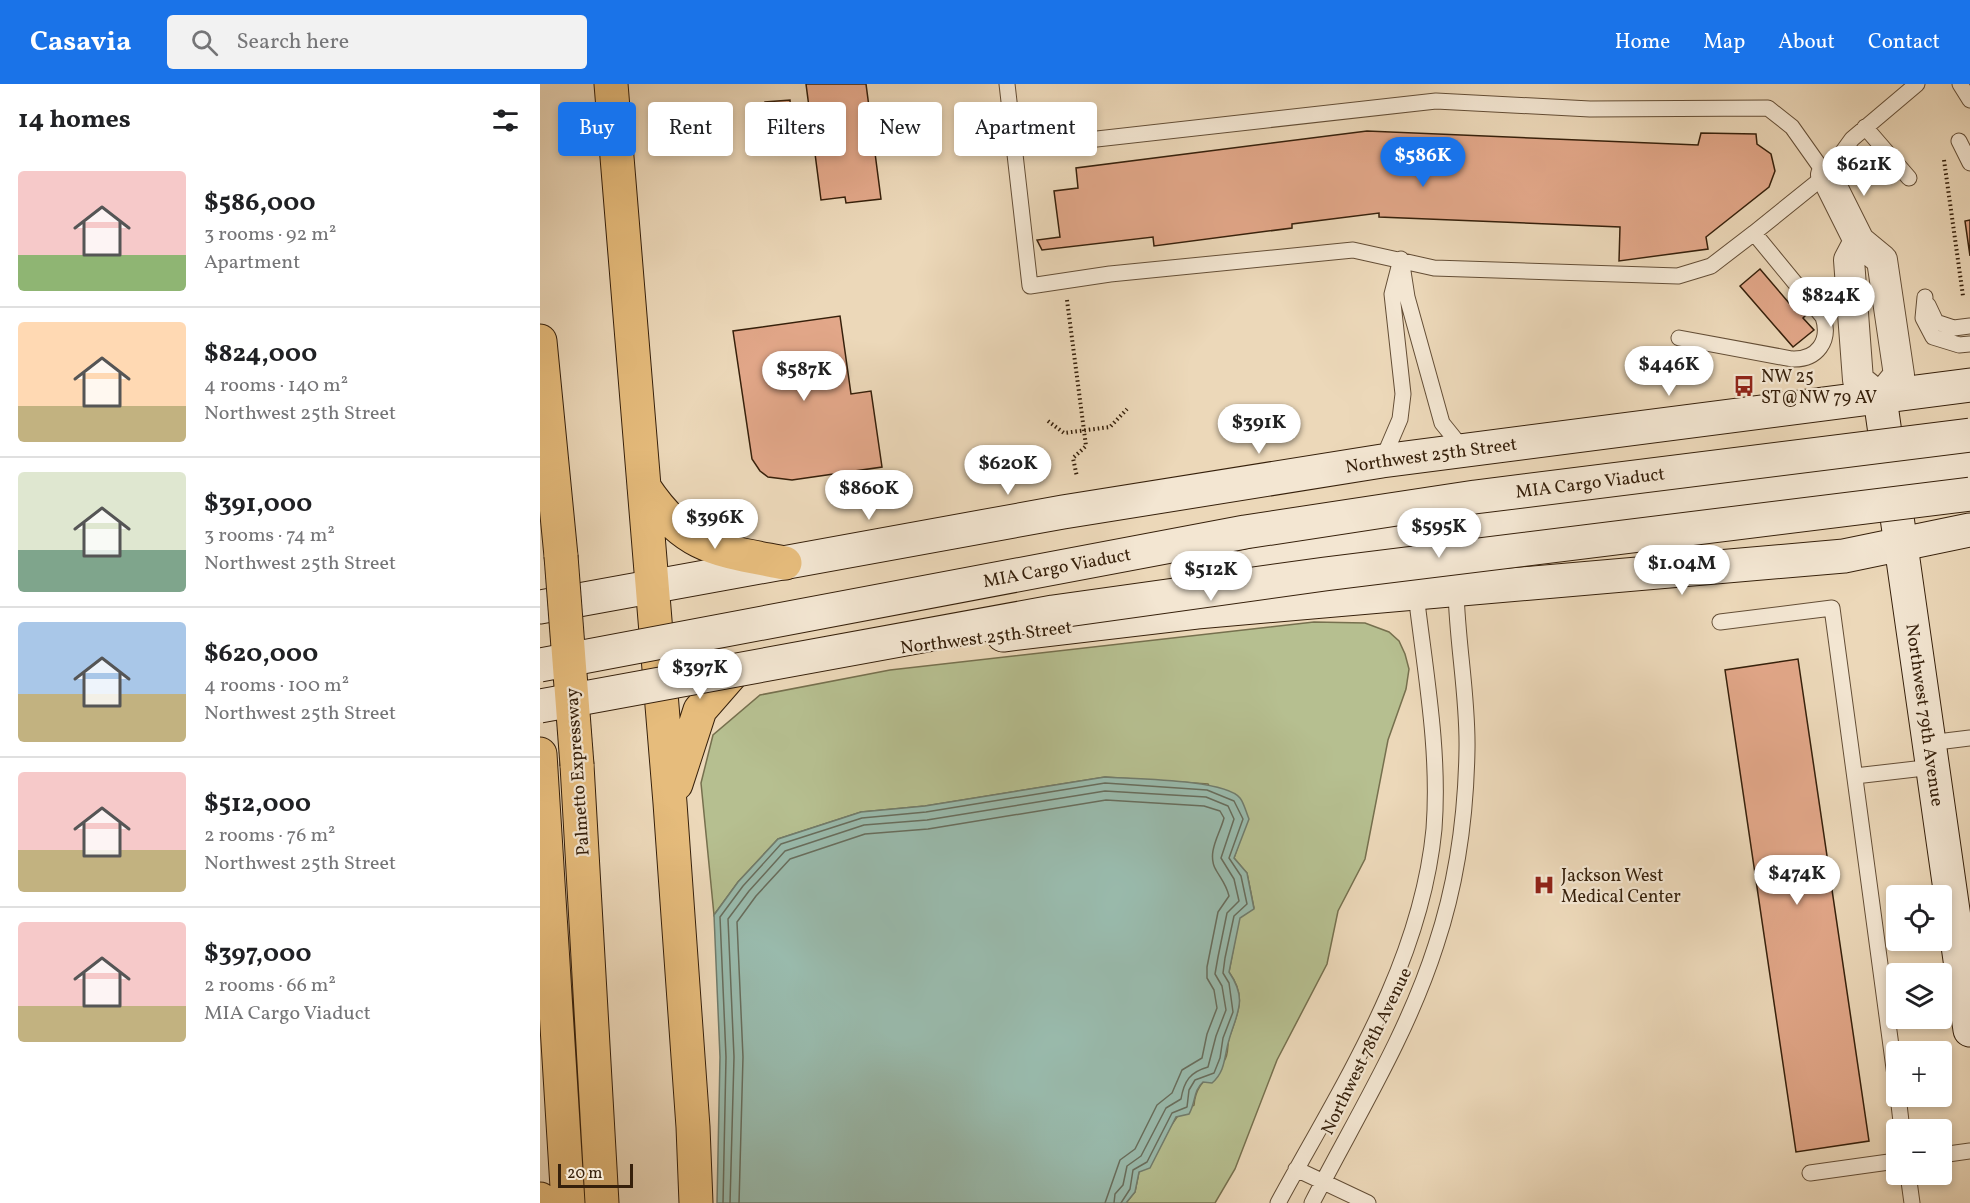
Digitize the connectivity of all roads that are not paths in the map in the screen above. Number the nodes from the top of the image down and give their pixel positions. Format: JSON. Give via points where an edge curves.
{"nodes":[{"id":1,"x":612,"y":84,"type":"edge"},
{"id":2,"x":1007,"y":84,"type":"edge"},
{"id":3,"x":1917,"y":84,"type":"edge"},
{"id":4,"x":1960,"y":84,"type":"edge"},
{"id":5,"x":1970,"y":100,"type":"edge"},
{"id":6,"x":1010,"y":102,"type":"edge"},
{"id":7,"x":1865,"y":127,"type":"junction"},
{"id":8,"x":1097,"y":139,"type":"edge"},
{"id":9,"x":1959,"y":141,"type":"dead end"},
{"id":10,"x":1017,"y":156,"type":"edge"},
{"id":11,"x":1970,"y":163,"type":"edge"},
{"id":12,"x":1826,"y":175,"type":"junction"},
{"id":13,"x":1908,"y":178,"type":"dead end"},
{"id":14,"x":1754,"y":232,"type":"junction"},
{"id":15,"x":1859,"y":241,"type":"junction"},
{"id":16,"x":1401,"y":260,"type":"junction"},
{"id":17,"x":1970,"y":326,"type":"edge"},
{"id":18,"x":1679,"y":338,"type":"dead end"},
{"id":19,"x":540,"y":341,"type":"edge"},
{"id":20,"x":1970,"y":344,"type":"edge"},
{"id":21,"x":1970,"y":385,"type":"edge"},
{"id":22,"x":1880,"y":398,"type":"junction"},
{"id":23,"x":1970,"y":435,"type":"edge"},
{"id":24,"x":1463,"y":449,"type":"junction"},
{"id":25,"x":1382,"y":461,"type":"junction"},
{"id":26,"x":1970,"y":465,"type":"edge"},
{"id":27,"x":1891,"y":475,"type":"junction"},
{"id":28,"x":644,"y":487,"type":"junction"},
{"id":29,"x":1970,"y":494,"type":"edge"},
{"id":30,"x":1970,"y":531,"type":"edge"},
{"id":31,"x":1899,"y":544,"type":"junction"},
{"id":32,"x":785,"y":563,"type":"junction"},
{"id":33,"x":653,"y":587,"type":"junction"},
{"id":34,"x":1455,"y":590,"type":"junction"},
{"id":35,"x":1416,"y":594,"type":"junction"},
{"id":36,"x":540,"y":607,"type":"edge"},
{"id":37,"x":1720,"y":622,"type":"dead end"},
{"id":38,"x":1093,"y":624,"type":"junction"},
{"id":39,"x":540,"y":665,"type":"edge"},
{"id":40,"x":734,"y":671,"type":"junction"},
{"id":41,"x":660,"y":679,"type":"junction"},
{"id":42,"x":540,"y":700,"type":"edge"},
{"id":43,"x":540,"y":706,"type":"edge"},
{"id":44,"x":1970,"y":738,"type":"edge"},
{"id":45,"x":540,"y":754,"type":"edge"},
{"id":46,"x":1931,"y":755,"type":"junction"},
{"id":47,"x":540,"y":759,"type":"edge"},
{"id":48,"x":1855,"y":776,"type":"junction"},
{"id":49,"x":670,"y":803,"type":"junction"},
{"id":50,"x":1960,"y":893,"type":"edge"},
{"id":51,"x":1970,"y":1027,"type":"edge"},
{"id":52,"x":1890,"y":1041,"type":"edge"},
{"id":53,"x":1970,"y":1151,"type":"edge"},
{"id":54,"x":1952,"y":1153,"type":"edge"},
{"id":55,"x":1886,"y":1162,"type":"edge"},
{"id":56,"x":1296,"y":1169,"type":"junction"},
{"id":57,"x":1809,"y":1173,"type":"dead end"},
{"id":58,"x":1323,"y":1182,"type":"junction"},
{"id":59,"x":1910,"y":1185,"type":"edge"},
{"id":60,"x":540,"y":1198,"type":"edge"},
{"id":61,"x":540,"y":1203,"type":"edge"},
{"id":62,"x":568,"y":1203,"type":"edge"},
{"id":63,"x":602,"y":1203,"type":"edge"},
{"id":64,"x":696,"y":1203,"type":"edge"},
{"id":65,"x":1278,"y":1203,"type":"edge"},
{"id":66,"x":1312,"y":1203,"type":"edge"},
{"id":67,"x":1368,"y":1203,"type":"edge"},
{"id":68,"x":1912,"y":1203,"type":"edge"}],
"edges":[{"from":1,"to":28,"type":"highway"},
{"from":2,"to":6,"type":"lane"},
{"from":3,"to":7,"type":"lane"},
{"from":4,"to":5,"type":"lane"},
{"from":7,"to":12,"type":"lane"},
{"from":7,"to":13,"type":"lane"},
{"from":8,"to":12,"type":"lane","via":[[1437,101],[1590,110],[1768,108],[1792,128]]},
{"from":9,"to":11,"type":"lane"},
{"from":10,"to":16,"type":"lane","via":[[1030,286],[1110,274],[1353,250]]},
{"from":12,"to":14,"type":"lane"},
{"from":12,"to":15,"type":"street"},
{"from":14,"to":16,"type":"lane","via":[[1711,266],[1678,276],[1434,268]]},
{"from":14,"to":18,"type":"lane","via":[[1823,317],[1823,344],[1810,357],[1792,359]]},
{"from":15,"to":22,"type":"street","via":[[1849,260],[1858,380]]},
{"from":15,"to":22,"type":"street","via":[[1882,260],[1899,375]]},
{"from":16,"to":24,"type":"lane","via":[[1407,297],[1442,423]]},
{"from":16,"to":25,"type":"lane","via":[[1392,294],[1403,394],[1400,419]]},
{"from":17,"to":20,"type":"lane","via":[[1954,328],[1936,322],[1925,297],[1923,318],[1933,337],[1959,345]]},
{"from":19,"to":63,"type":"highway","name":"Palmetto Expressway","bridge":true,"via":[[577,765]]},
{"from":21,"to":22,"type":"main road","name":"Northwest 25th Street"},
{"from":22,"to":24,"type":"main road","name":"Northwest 25th Street"},
{"from":22,"to":27,"type":"main road","name":"Northwest 79th Avenue"},
{"from":23,"to":39,"type":"main road","name":"MIA Cargo Viaduct","bridge":true,"via":[[1475,497],[1245,532]]},
{"from":24,"to":25,"type":"main road","name":"Northwest 25th Street"},
{"from":25,"to":32,"type":"main road","name":"Northwest 25th Street","via":[[1063,512]]},
{"from":26,"to":27,"type":"main road"},
{"from":27,"to":31,"type":"main road","name":"Northwest 79th Avenue"},
{"from":27,"to":38,"type":"main road","via":[[1318,550],[1198,579],[1148,597]]},
{"from":28,"to":32,"type":"highway","via":[[676,527],[700,543]]},
{"from":28,"to":33,"type":"highway"},
{"from":29,"to":43,"type":"main road","bridge":true,"via":[[1053,612]]},
{"from":30,"to":31,"type":"main road","name":"Northwest 25th Street"},
{"from":31,"to":34,"type":"main road","name":"Northwest 25th Street","via":[[1844,556]]},
{"from":31,"to":46,"type":"main road","name":"Northwest 79th Avenue"},
{"from":32,"to":33,"type":"main road","name":"Northwest 25th Street"},
{"from":33,"to":36,"type":"main road","name":"Northwest 25th Street"},
{"from":33,"to":41,"type":"highway"},
{"from":34,"to":35,"type":"main road","name":"Northwest 25th Street"},
{"from":34,"to":58,"type":"lane","name":"Northwest 78th Avenue","via":[[1467,749],[1455,872],[1436,948],[1413,1005]]},
{"from":35,"to":38,"type":"main road","name":"Northwest 25th Street"},
{"from":35,"to":56,"type":"lane","name":"Northwest 78th Avenue","via":[[1434,760],[1430,861],[1415,922],[1392,988]]},
{"from":37,"to":48,"type":"lane","via":[[1832,608]]},
{"from":38,"to":40,"type":"main road","name":"Northwest 25th Street"},
{"from":40,"to":41,"type":"main road","name":"Northwest 25th Street"},
{"from":40,"to":49,"type":"highway","via":[[700,710]]},
{"from":41,"to":42,"type":"main road","name":"Northwest 25th Street"},
{"from":41,"to":49,"type":"highway"},
{"from":44,"to":46,"type":"lane"},
{"from":45,"to":47,"type":"highway"},
{"from":46,"to":48,"type":"lane"},
{"from":46,"to":50,"type":"main road","name":"Northwest 79th Avenue"},
{"from":47,"to":62,"type":"highway"},
{"from":48,"to":52,"type":"lane"},
{"from":49,"to":64,"type":"highway"},
{"from":50,"to":51,"type":"main road","name":"Northwest 79th Avenue"},
{"from":53,"to":54,"type":"lane"},
{"from":55,"to":57,"type":"lane"},
{"from":56,"to":58,"type":"lane"},
{"from":56,"to":65,"type":"lane","name":"Northwest 78th Avenue"},
{"from":58,"to":66,"type":"lane","name":"Northwest 78th Avenue"},
{"from":58,"to":67,"type":"lane"},
{"from":59,"to":68,"type":"lane"},
{"from":60,"to":61,"type":"highway"}]}
